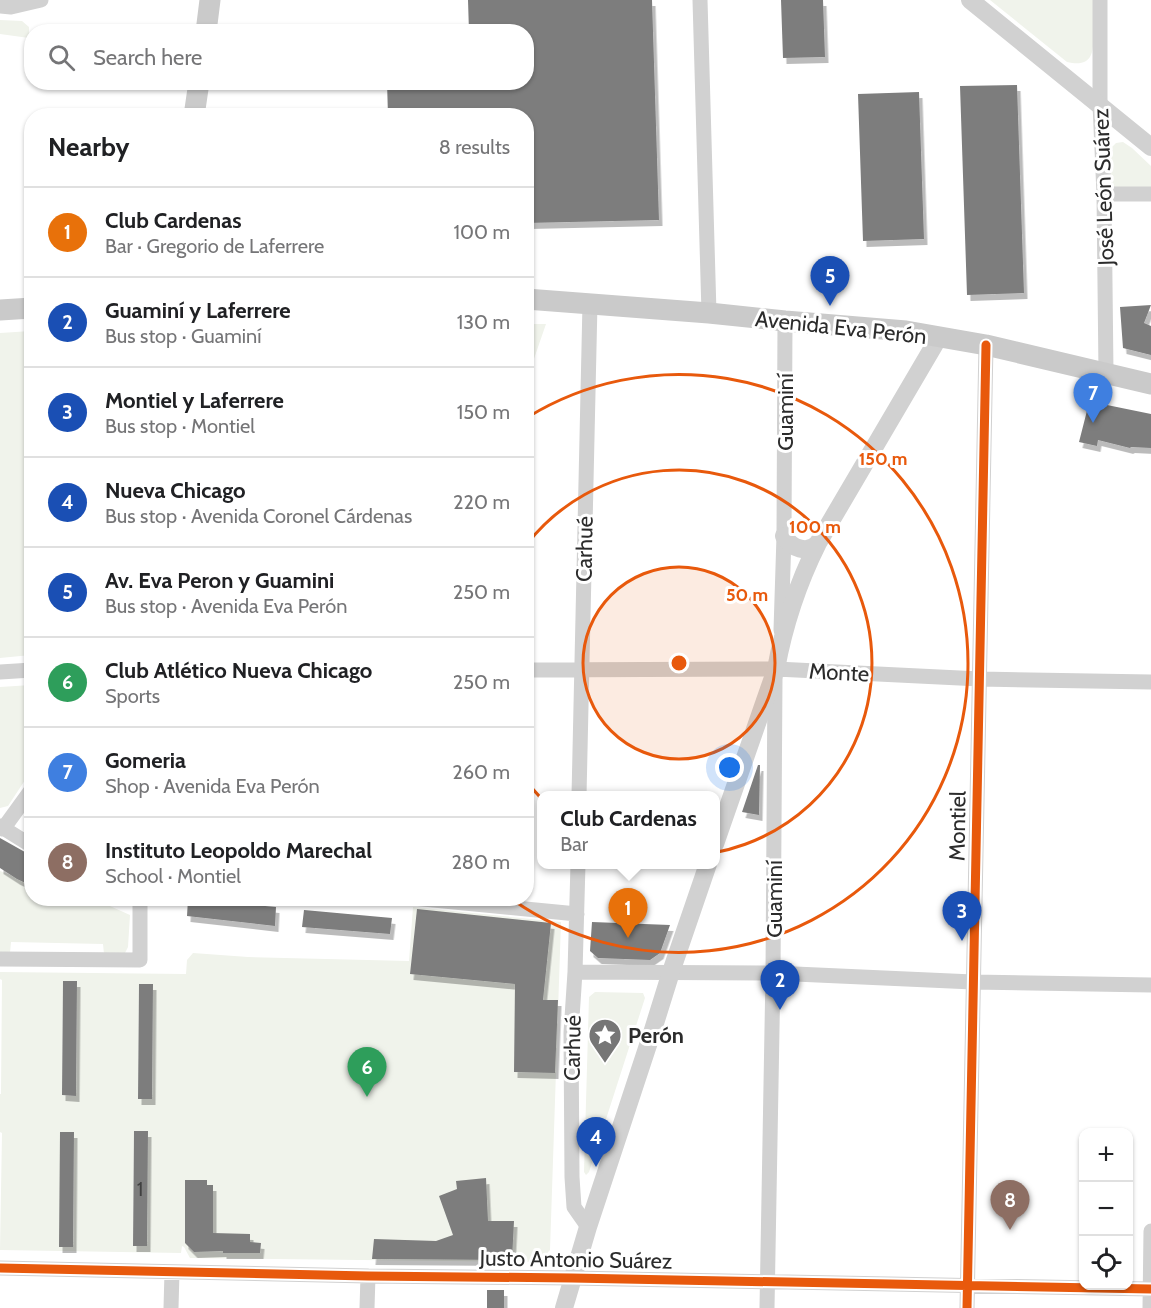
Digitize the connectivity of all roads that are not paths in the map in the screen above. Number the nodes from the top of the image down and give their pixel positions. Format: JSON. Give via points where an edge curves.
{"nodes":[{"id":1,"x":41,"y":0,"type":"edge"},
{"id":2,"x":210,"y":0,"type":"edge"},
{"id":3,"x":699,"y":0,"type":"edge"},
{"id":4,"x":970,"y":0,"type":"edge"},
{"id":5,"x":1100,"y":0,"type":"edge"},
{"id":6,"x":0,"y":6,"type":"edge"},
{"id":7,"x":207,"y":24,"type":"edge"},
{"id":8,"x":198,"y":90,"type":"edge"},
{"id":9,"x":1100,"y":104,"type":"junction"},
{"id":10,"x":196,"y":108,"type":"edge"},
{"id":11,"x":1151,"y":147,"type":"edge"},
{"id":12,"x":1104,"y":194,"type":"junction"},
{"id":13,"x":1151,"y":194,"type":"edge"},
{"id":14,"x":534,"y":300,"type":"edge"},
{"id":15,"x":590,"y":303,"type":"junction"},
{"id":16,"x":24,"y":308,"type":"edge"},
{"id":17,"x":0,"y":310,"type":"edge"},
{"id":18,"x":710,"y":313,"type":"junction"},
{"id":19,"x":785,"y":321,"type":"junction"},
{"id":20,"x":939,"y":336,"type":"junction"},
{"id":21,"x":986,"y":345,"type":"junction"},
{"id":22,"x":1106,"y":373,"type":"junction"},
{"id":23,"x":1151,"y":384,"type":"edge"},
{"id":24,"x":784,"y":536,"type":"junction"},
{"id":25,"x":818,"y":543,"type":"junction"},
{"id":26,"x":780,"y":646,"type":"junction"},
{"id":27,"x":776,"y":669,"type":"junction"},
{"id":28,"x":24,"y":670,"type":"edge"},
{"id":29,"x":534,"y":670,"type":"edge"},
{"id":30,"x":581,"y":670,"type":"junction"},
{"id":31,"x":0,"y":672,"type":"edge"},
{"id":32,"x":980,"y":679,"type":"junction"},
{"id":33,"x":1151,"y":682,"type":"edge"},
{"id":34,"x":579,"y":791,"type":"edge"},
{"id":35,"x":24,"y":799,"type":"edge"},
{"id":36,"x":2,"y":828,"type":"edge"},
{"id":37,"x":720,"y":830,"type":"edge"},
{"id":38,"x":24,"y":841,"type":"edge"},
{"id":39,"x":578,"y":869,"type":"edge"},
{"id":40,"x":706,"y":869,"type":"edge"},
{"id":41,"x":140,"y":906,"type":"edge"},
{"id":42,"x":495,"y":906,"type":"edge"},
{"id":43,"x":577,"y":914,"type":"junction"},
{"id":44,"x":0,"y":959,"type":"edge"},
{"id":45,"x":575,"y":972,"type":"junction"},
{"id":46,"x":671,"y":972,"type":"junction"},
{"id":47,"x":773,"y":973,"type":"junction"},
{"id":48,"x":973,"y":982,"type":"junction"},
{"id":49,"x":1151,"y":985,"type":"edge"},
{"id":50,"x":588,"y":1227,"type":"junction"},
{"id":51,"x":1151,"y":1231,"type":"edge"},
{"id":52,"x":0,"y":1268,"type":"edge"},
{"id":53,"x":172,"y":1272,"type":"junction"},
{"id":54,"x":368,"y":1276,"type":"junction"},
{"id":55,"x":572,"y":1278,"type":"junction"},
{"id":56,"x":768,"y":1282,"type":"junction"},
{"id":57,"x":967,"y":1285,"type":"junction"},
{"id":58,"x":1150,"y":1288,"type":"edge"},
{"id":59,"x":171,"y":1308,"type":"edge"},
{"id":60,"x":367,"y":1308,"type":"edge"},
{"id":61,"x":564,"y":1308,"type":"edge"},
{"id":62,"x":767,"y":1308,"type":"edge"},
{"id":63,"x":967,"y":1308,"type":"edge"},
{"id":64,"x":1150,"y":1308,"type":"edge"}],
"edges":[{"from":1,"to":6,"type":"street"},
{"from":2,"to":7,"type":"main road"},
{"from":3,"to":18,"type":"street"},
{"from":4,"to":9,"type":"street"},
{"from":5,"to":9,"type":"street","name":"José León Suárez"},
{"from":8,"to":10,"type":"main road"},
{"from":9,"to":11,"type":"street"},
{"from":9,"to":12,"type":"street","name":"José León Suárez"},
{"from":12,"to":13,"type":"street"},
{"from":12,"to":22,"type":"street","name":"José León Suárez"},
{"from":14,"to":15,"type":"main road","name":"Avenida Eva Perón"},
{"from":15,"to":18,"type":"main road","name":"Avenida Eva Perón"},
{"from":15,"to":30,"type":"street","name":"Carhué"},
{"from":16,"to":17,"type":"main road"},
{"from":18,"to":19,"type":"main road","name":"Avenida Eva Perón"},
{"from":19,"to":20,"type":"main road","name":"Avenida Eva Perón"},
{"from":19,"to":24,"type":"street","name":"Guaminí"},
{"from":20,"to":21,"type":"main road","name":"Avenida Eva Perón"},
{"from":20,"to":25,"type":"street"},
{"from":21,"to":22,"type":"main road","name":"Avenida Eva Perón"},
{"from":21,"to":32,"type":"street","name":"Montiel"},
{"from":22,"to":23,"type":"main road","name":"Avenida Eva Perón"},
{"from":24,"to":25,"type":"street","via":[[804,550]]},
{"from":24,"to":26,"type":"street","name":"Guaminí"},
{"from":25,"to":26,"type":"street"},
{"from":26,"to":27,"type":"street"},
{"from":27,"to":30,"type":"street","name":"Monte"},
{"from":27,"to":32,"type":"street","name":"Monte"},
{"from":27,"to":37,"type":"street"},
{"from":27,"to":47,"type":"street","name":"Guaminí"},
{"from":28,"to":31,"type":"street"},
{"from":29,"to":30,"type":"street","name":"Monte"},
{"from":30,"to":34,"type":"street","name":"Carhué"},
{"from":32,"to":33,"type":"street","name":"Monte"},
{"from":32,"to":48,"type":"street","name":"Montiel"},
{"from":35,"to":36,"type":"street"},
{"from":36,"to":38,"type":"street"},
{"from":39,"to":43,"type":"street","name":"Carhué"},
{"from":40,"to":46,"type":"street"},
{"from":41,"to":44,"type":"street","via":[[140,960]]},
{"from":42,"to":43,"type":"street"},
{"from":43,"to":45,"type":"street","name":"Carhué"},
{"from":45,"to":46,"type":"street"},
{"from":45,"to":50,"type":"street","name":"Carhué","via":[[571,1033],[574,1207]]},
{"from":46,"to":47,"type":"street"},
{"from":46,"to":50,"type":"street"},
{"from":47,"to":48,"type":"street"},
{"from":47,"to":56,"type":"street","name":"Guaminí"},
{"from":48,"to":49,"type":"street"},
{"from":48,"to":57,"type":"street","name":"Montiel"},
{"from":50,"to":55,"type":"street"},
{"from":51,"to":58,"type":"street"},
{"from":52,"to":53,"type":"street","name":"Justo Antonio Suárez"},
{"from":53,"to":54,"type":"street","name":"Justo Antonio Suárez"},
{"from":53,"to":59,"type":"street"},
{"from":54,"to":55,"type":"street","name":"Justo Antonio Suárez"},
{"from":54,"to":60,"type":"street"},
{"from":55,"to":56,"type":"street","name":"Justo Antonio Suárez"},
{"from":55,"to":61,"type":"street"},
{"from":56,"to":57,"type":"street","name":"Justo Antonio Suárez"},
{"from":56,"to":62,"type":"street","name":"Guaminí"},
{"from":57,"to":58,"type":"street","name":"Justo Antonio Suárez"},
{"from":57,"to":63,"type":"street","name":"Montiel"},
{"from":58,"to":64,"type":"street"}]}
